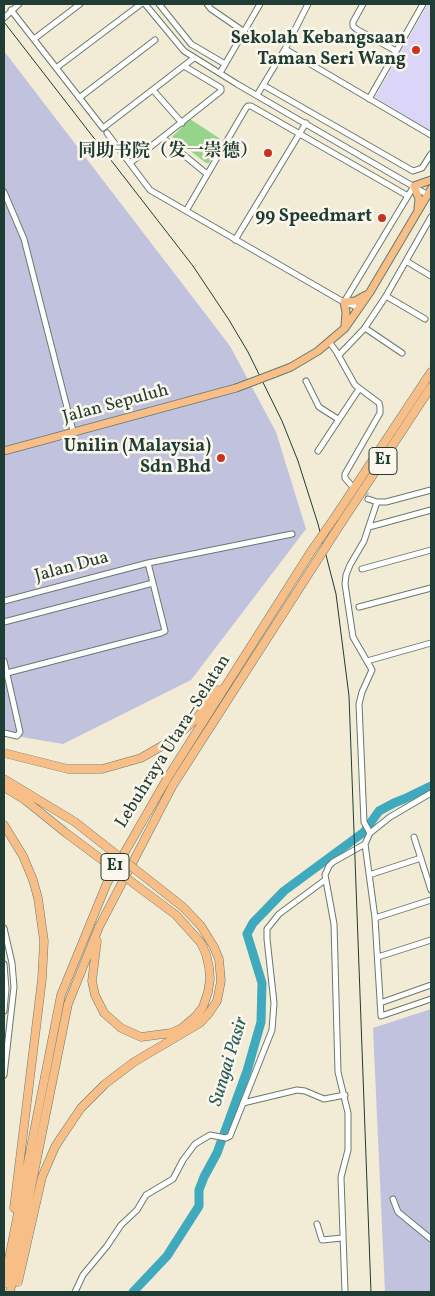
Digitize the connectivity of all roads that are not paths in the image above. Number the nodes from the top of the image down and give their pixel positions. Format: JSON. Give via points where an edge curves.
{"nodes":[{"id":1,"x":19,"y":4,"type":"edge"},
{"id":2,"x":80,"y":4,"type":"edge"},
{"id":3,"x":141,"y":4,"type":"edge"},
{"id":4,"x":145,"y":4,"type":"edge"},
{"id":5,"x":159,"y":4,"type":"edge"},
{"id":6,"x":260,"y":4,"type":"edge"},
{"id":7,"x":308,"y":4,"type":"edge"},
{"id":8,"x":363,"y":4,"type":"edge"},
{"id":9,"x":423,"y":4,"type":"edge"},
{"id":10,"x":211,"y":5,"type":"edge"},
{"id":11,"x":11,"y":10,"type":"junction"},
{"id":12,"x":4,"y":18,"type":"edge"},
{"id":13,"x":243,"y":31,"type":"junction"},
{"id":14,"x":34,"y":39,"type":"junction"},
{"id":15,"x":155,"y":40,"type":"dead end"},
{"id":16,"x":284,"y":49,"type":"junction"},
{"id":17,"x":396,"y":50,"type":"junction"},
{"id":18,"x":194,"y":58,"type":"junction"},
{"id":19,"x":225,"y":64,"type":"junction"},
{"id":20,"x":184,"y":66,"type":"junction"},
{"id":21,"x":56,"y":68,"type":"junction"},
{"id":22,"x":220,"y":73,"type":"junction"},
{"id":23,"x":263,"y":85,"type":"junction"},
{"id":24,"x":153,"y":90,"type":"junction"},
{"id":25,"x":257,"y":95,"type":"junction"},
{"id":26,"x":79,"y":98,"type":"junction"},
{"id":27,"x":368,"y":99,"type":"junction"},
{"id":28,"x":182,"y":123,"type":"junction"},
{"id":29,"x":306,"y":123,"type":"junction"},
{"id":30,"x":107,"y":133,"type":"dead end"},
{"id":31,"x":299,"y":134,"type":"junction"},
{"id":32,"x":431,"y":135,"type":"edge"},
{"id":33,"x":163,"y":138,"type":"junction"},
{"id":34,"x":431,"y":154,"type":"edge"},
{"id":35,"x":130,"y":164,"type":"junction"},
{"id":36,"x":207,"y":174,"type":"junction"},
{"id":37,"x":431,"y":180,"type":"edge"},
{"id":38,"x":414,"y":186,"type":"junction"},
{"id":39,"x":4,"y":192,"type":"edge"},
{"id":40,"x":430,"y":192,"type":"edge"},
{"id":41,"x":408,"y":196,"type":"junction"},
{"id":42,"x":186,"y":211,"type":"junction"},
{"id":43,"x":418,"y":212,"type":"junction"},
{"id":44,"x":431,"y":217,"type":"edge"},
{"id":45,"x":429,"y":228,"type":"edge"},
{"id":46,"x":236,"y":240,"type":"junction"},
{"id":47,"x":406,"y":261,"type":"junction"},
{"id":48,"x":431,"y":276,"type":"edge"},
{"id":49,"x":370,"y":292,"type":"junction"},
{"id":50,"x":386,"y":296,"type":"junction"},
{"id":51,"x":346,"y":303,"type":"junction"},
{"id":52,"x":357,"y":310,"type":"junction"},
{"id":53,"x":425,"y":319,"type":"dead end"},
{"id":54,"x":344,"y":328,"type":"junction"},
{"id":55,"x":365,"y":328,"type":"junction"},
{"id":56,"x":330,"y":343,"type":"junction"},
{"id":57,"x":402,"y":352,"type":"dead end"},
{"id":58,"x":338,"y":355,"type":"junction"},
{"id":59,"x":431,"y":372,"type":"edge"},
{"id":60,"x":306,"y":382,"type":"dead end"},
{"id":61,"x":431,"y":387,"type":"edge"},
{"id":62,"x":359,"y":389,"type":"junction"},
{"id":63,"x":338,"y":419,"type":"junction"},
{"id":64,"x":73,"y":431,"type":"junction"},
{"id":65,"x":4,"y":450,"type":"edge"},
{"id":66,"x":318,"y":451,"type":"dead end"},
{"id":67,"x":350,"y":483,"type":"dead end"},
{"id":68,"x":431,"y":490,"type":"edge"},
{"id":69,"x":431,"y":510,"type":"edge"},
{"id":70,"x":369,"y":527,"type":"junction"},
{"id":71,"x":292,"y":534,"type":"dead end"},
{"id":72,"x":431,"y":550,"type":"edge"},
{"id":73,"x":306,"y":560,"type":"junction"},
{"id":74,"x":148,"y":562,"type":"junction"},
{"id":75,"x":362,"y":569,"type":"dead end"},
{"id":76,"x":153,"y":583,"type":"junction"},
{"id":77,"x":431,"y":588,"type":"edge"},
{"id":78,"x":4,"y":601,"type":"edge"},
{"id":79,"x":359,"y":607,"type":"dead end"},
{"id":80,"x":4,"y":622,"type":"edge"},
{"id":81,"x":431,"y":644,"type":"edge"},
{"id":82,"x":4,"y":661,"type":"edge"},
{"id":83,"x":367,"y":661,"type":"junction"},
{"id":84,"x":7,"y":673,"type":"junction"},
{"id":85,"x":4,"y":733,"type":"edge"},
{"id":86,"x":4,"y":753,"type":"edge"},
{"id":87,"x":4,"y":779,"type":"edge"},
{"id":88,"x":4,"y":787,"type":"edge"},
{"id":89,"x":431,"y":793,"type":"edge"},
{"id":90,"x":4,"y":825,"type":"edge"},
{"id":91,"x":368,"y":830,"type":"junction"},
{"id":92,"x":414,"y":838,"type":"dead end"},
{"id":93,"x":365,"y":844,"type":"junction"},
{"id":94,"x":420,"y":858,"type":"junction"},
{"id":95,"x":369,"y":875,"type":"junction"},
{"id":96,"x":325,"y":880,"type":"junction"},
{"id":97,"x":431,"y":890,"type":"edge"},
{"id":98,"x":431,"y":900,"type":"edge"},
{"id":99,"x":376,"y":918,"type":"junction"},
{"id":100,"x":99,"y":927,"type":"junction"},
{"id":101,"x":4,"y":928,"type":"edge"},
{"id":102,"x":431,"y":940,"type":"edge"},
{"id":103,"x":378,"y":957,"type":"junction"},
{"id":104,"x":4,"y":964,"type":"edge"},
{"id":105,"x":431,"y":985,"type":"edge"},
{"id":106,"x":12,"y":998,"type":"junction"},
{"id":107,"x":4,"y":999,"type":"edge"},
{"id":108,"x":431,"y":999,"type":"edge"},
{"id":109,"x":380,"y":1003,"type":"junction"},
{"id":110,"x":4,"y":1011,"type":"edge"},
{"id":111,"x":6,"y":1045,"type":"edge"},
{"id":112,"x":4,"y":1075,"type":"edge"},
{"id":113,"x":345,"y":1095,"type":"junction"},
{"id":114,"x":242,"y":1103,"type":"junction"},
{"id":115,"x":392,"y":1199,"type":"dead end"},
{"id":116,"x":317,"y":1224,"type":"dead end"},
{"id":117,"x":14,"y":1225,"type":"junction"},
{"id":118,"x":342,"y":1238,"type":"junction"},
{"id":119,"x":431,"y":1239,"type":"edge"},
{"id":120,"x":4,"y":1284,"type":"edge"},
{"id":121,"x":10,"y":1292,"type":"edge"},
{"id":122,"x":16,"y":1292,"type":"edge"},
{"id":123,"x":75,"y":1292,"type":"edge"},
{"id":124,"x":346,"y":1292,"type":"edge"}],
"edges":[{"from":1,"to":11,"type":"street"},
{"from":2,"to":14,"type":"street"},
{"from":3,"to":21,"type":"street"},
{"from":4,"to":18,"type":"street","via":[[184,51]]},
{"from":5,"to":19,"type":"street","via":[[192,44]]},
{"from":6,"to":13,"type":"street"},
{"from":7,"to":16,"type":"street"},
{"from":8,"to":17,"type":"street","via":[[353,22],[356,29]]},
{"from":9,"to":17,"type":"street"},
{"from":10,"to":13,"type":"street"},
{"from":11,"to":12,"type":"street"},
{"from":11,"to":14,"type":"street"},
{"from":13,"to":19,"type":"street"},
{"from":14,"to":21,"type":"street"},
{"from":15,"to":26,"type":"street"},
{"from":16,"to":23,"type":"street"},
{"from":16,"to":27,"type":"street"},
{"from":17,"to":27,"type":"street"},
{"from":18,"to":20,"type":"street"},
{"from":18,"to":22,"type":"street"},
{"from":19,"to":22,"type":"street"},
{"from":20,"to":24,"type":"street"},
{"from":20,"to":28,"type":"street","via":[[221,90]]},
{"from":21,"to":26,"type":"street"},
{"from":22,"to":25,"type":"street"},
{"from":23,"to":25,"type":"street"},
{"from":23,"to":34,"type":"street","via":[[413,171],[422,168]]},
{"from":24,"to":26,"type":"street","via":[[103,128]]},
{"from":24,"to":28,"type":"street"},
{"from":25,"to":29,"type":"street"},
{"from":27,"to":32,"type":"street"},
{"from":28,"to":33,"type":"street"},
{"from":29,"to":31,"type":"street"},
{"from":29,"to":38,"type":"street"},
{"from":30,"to":35,"type":"street"},
{"from":31,"to":36,"type":"street","via":[[248,106]]},
{"from":31,"to":41,"type":"street"},
{"from":31,"to":46,"type":"street"},
{"from":33,"to":35,"type":"street"},
{"from":33,"to":36,"type":"street"},
{"from":35,"to":42,"type":"street","via":[[147,187]]},
{"from":36,"to":42,"type":"street"},
{"from":37,"to":38,"type":"main road"},
{"from":38,"to":40,"type":"street"},
{"from":38,"to":41,"type":"street"},
{"from":38,"to":43,"type":"main road","via":[[419,199]]},
{"from":39,"to":64,"type":"street","via":[[24,239]]},
{"from":40,"to":43,"type":"main road","name":"Jalan Sepuluh"},
{"from":41,"to":51,"type":"street"},
{"from":42,"to":46,"type":"street"},
{"from":43,"to":49,"type":"main road","name":"Jalan Sepuluh"},
{"from":44,"to":45,"type":"street"},
{"from":45,"to":47,"type":"street"},
{"from":46,"to":51,"type":"street"},
{"from":47,"to":48,"type":"street"},
{"from":47,"to":50,"type":"street"},
{"from":49,"to":51,"type":"main road"},
{"from":49,"to":52,"type":"main road","name":"Jalan Sepuluh"},
{"from":50,"to":53,"type":"street"},
{"from":50,"to":55,"type":"street"},
{"from":51,"to":52,"type":"street"},
{"from":51,"to":54,"type":"main road"},
{"from":52,"to":54,"type":"main road","name":"Jalan Sepuluh"},
{"from":54,"to":56,"type":"main road","name":"Jalan Sepuluh"},
{"from":55,"to":57,"type":"street"},
{"from":55,"to":58,"type":"street"},
{"from":56,"to":58,"type":"street"},
{"from":56,"to":64,"type":"main road","name":"Jalan Sepuluh","bridge":true,"via":[[306,359],[236,388]]},
{"from":58,"to":62,"type":"street"},
{"from":59,"to":73,"type":"highway","name":"Lebuhraya Utara–Selatan","number":"E1","bridge":true},
{"from":60,"to":63,"type":"street","via":[[320,407]]},
{"from":61,"to":100,"type":"highway","name":"Lebuhraya Utara–Selatan","number":"E1","bridge":true,"via":[[173,785]]},
{"from":62,"to":63,"type":"street"},
{"from":62,"to":67,"type":"street","via":[[379,403],[380,410],[346,472],[344,477]]},
{"from":63,"to":66,"type":"street"},
{"from":64,"to":65,"type":"main road","name":"Jalan Sepuluh"},
{"from":68,"to":70,"type":"street","via":[[386,502],[372,500]]},
{"from":69,"to":70,"type":"street"},
{"from":70,"to":83,"type":"street","via":[[350,565],[345,584],[353,637]]},
{"from":71,"to":74,"type":"street","name":"Jalan Dua"},
{"from":72,"to":75,"type":"street"},
{"from":73,"to":86,"type":"highway","via":[[216,694],[174,739],[141,758],[102,769],[68,769]]},
{"from":73,"to":117,"type":"highway","name":"Lebuhraya Utara–Selatan","number":"E1","via":[[168,777],[107,883],[61,995]]},
{"from":74,"to":76,"type":"street"},
{"from":74,"to":78,"type":"street","name":"Jalan Dua"},
{"from":76,"to":80,"type":"street"},
{"from":76,"to":84,"type":"street","via":[[165,627],[161,633]]},
{"from":77,"to":79,"type":"street"},
{"from":81,"to":83,"type":"street"},
{"from":82,"to":84,"type":"street"},
{"from":83,"to":91,"type":"street","via":[[372,670],[359,704]]},
{"from":84,"to":85,"type":"street","via":[[20,732],[17,736]]},
{"from":87,"to":122,"type":"highway","bridge":true,"via":[[75,822],[183,907],[201,926],[214,947],[221,981],[217,1001],[200,1024],[134,1062],[105,1084],[62,1136],[48,1160],[37,1194]]},
{"from":88,"to":100,"type":"highway","bridge":true,"via":[[176,915],[201,943],[209,967],[208,992],[195,1017],[182,1028],[141,1037],[112,1021],[98,1004],[92,981]]},
{"from":89,"to":91,"type":"street"},
{"from":90,"to":117,"type":"highway","via":[[33,880],[44,941]]},
{"from":91,"to":93,"type":"street"},
{"from":92,"to":94,"type":"street"},
{"from":93,"to":95,"type":"street"},
{"from":93,"to":96,"type":"street","via":[[329,866]]},
{"from":94,"to":95,"type":"street"},
{"from":94,"to":97,"type":"street"},
{"from":95,"to":99,"type":"street"},
{"from":96,"to":113,"type":"street","via":[[334,917],[338,1072]]},
{"from":96,"to":114,"type":"street","via":[[279,914],[267,929],[274,1018],[268,1042]]},
{"from":98,"to":99,"type":"street"},
{"from":99,"to":103,"type":"street"},
{"from":100,"to":121,"type":"highway","name":"Lebuhraya Utara–Selatan","number":"E1","via":[[68,1004]]},
{"from":101,"to":106,"type":"street","via":[[13,970]]},
{"from":102,"to":103,"type":"street"},
{"from":103,"to":109,"type":"street"},
{"from":104,"to":107,"type":"street"},
{"from":105,"to":109,"type":"street"},
{"from":106,"to":107,"type":"street"},
{"from":106,"to":111,"type":"street"},
{"from":107,"to":110,"type":"street"},
{"from":108,"to":109,"type":"street","via":[[381,1016]]},
{"from":111,"to":112,"type":"street"},
{"from":113,"to":114,"type":"street","via":[[324,1099],[297,1090]]},
{"from":113,"to":118,"type":"street","via":[[348,1147],[341,1177]]},
{"from":114,"to":123,"type":"street","via":[[230,1136],[210,1134],[200,1140],[186,1155],[174,1179],[146,1195],[137,1210],[121,1225],[83,1275]]},
{"from":115,"to":119,"type":"street","via":[[398,1212]]},
{"from":116,"to":118,"type":"street","via":[[322,1240]]},
{"from":117,"to":120,"type":"highway","name":"Lebuhraya Utara–Selatan","number":"E1"},
{"from":118,"to":124,"type":"street"}]}
